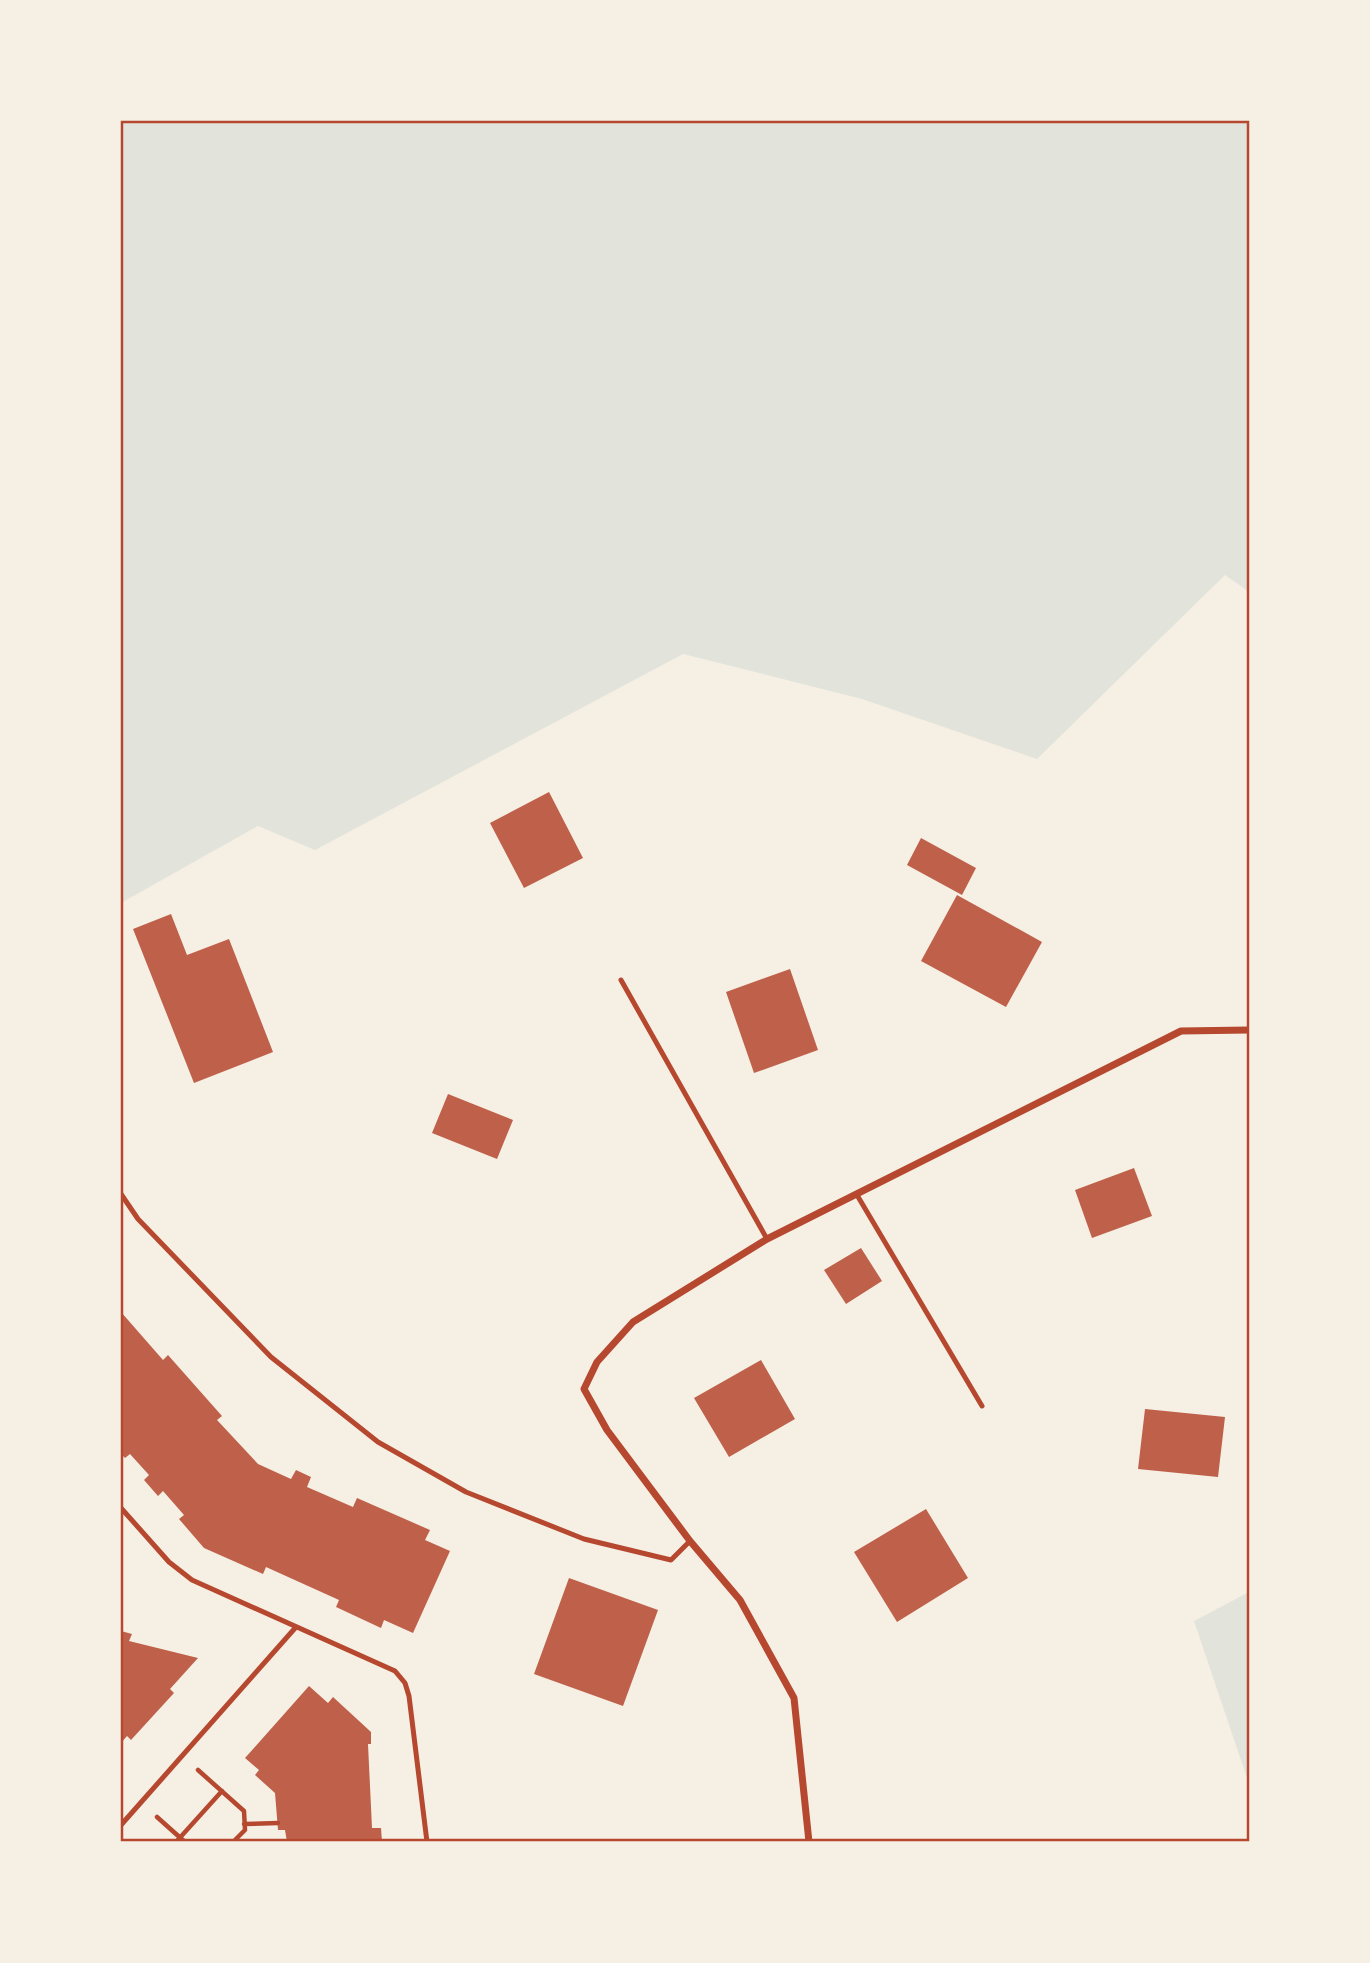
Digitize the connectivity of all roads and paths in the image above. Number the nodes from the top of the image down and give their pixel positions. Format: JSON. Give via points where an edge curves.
{"nodes":[{"id":1,"x":621,"y":981,"type":"dead end"},
{"id":2,"x":1249,"y":1030,"type":"edge"},
{"id":3,"x":121,"y":1194,"type":"edge"},
{"id":4,"x":857,"y":1195,"type":"junction"},
{"id":5,"x":767,"y":1239,"type":"junction"},
{"id":6,"x":982,"y":1406,"type":"dead end"},
{"id":7,"x":121,"y":1510,"type":"edge"},
{"id":8,"x":690,"y":1541,"type":"junction"},
{"id":9,"x":296,"y":1627,"type":"junction"},
{"id":10,"x":182,"y":1756,"type":"junction"},
{"id":11,"x":222,"y":1791,"type":"junction"},
{"id":12,"x":278,"y":1823,"type":"dead end"},
{"id":13,"x":244,"y":1824,"type":"junction"},
{"id":14,"x":121,"y":1825,"type":"edge"},
{"id":15,"x":175,"y":1833,"type":"dead end"},
{"id":16,"x":178,"y":1840,"type":"edge"},
{"id":17,"x":185,"y":1842,"type":"edge"},
{"id":18,"x":233,"y":1842,"type":"edge"},
{"id":19,"x":427,"y":1842,"type":"edge"},
{"id":20,"x":810,"y":1842,"type":"edge"}],
"edges":[{"from":1,"to":5,"type":"lane"},
{"from":2,"to":4,"type":"street","via":[[1181,1031]]},
{"from":3,"to":8,"type":"lane","via":[[138,1219],[271,1357],[378,1442],[466,1492],[584,1539],[671,1560]]},
{"from":4,"to":5,"type":"street"},
{"from":4,"to":6,"type":"lane"},
{"from":5,"to":8,"type":"street","via":[[632,1322],[597,1362],[584,1389],[607,1430]]},
{"from":7,"to":9,"type":"lane","via":[[192,1580]]},
{"from":8,"to":20,"type":"street","via":[[740,1600],[794,1698]]},
{"from":9,"to":10,"type":"lane"},
{"from":9,"to":19,"type":"lane","via":[[395,1671],[405,1683]]},
{"from":10,"to":11,"type":"path"},
{"from":10,"to":14,"type":"lane"},
{"from":11,"to":13,"type":"path","via":[[244,1811]]},
{"from":11,"to":16,"type":"path"},
{"from":12,"to":13,"type":"path"},
{"from":13,"to":18,"type":"path","via":[[245,1830]]},
{"from":15,"to":16,"type":"path"},
{"from":16,"to":17,"type":"path"}]}
